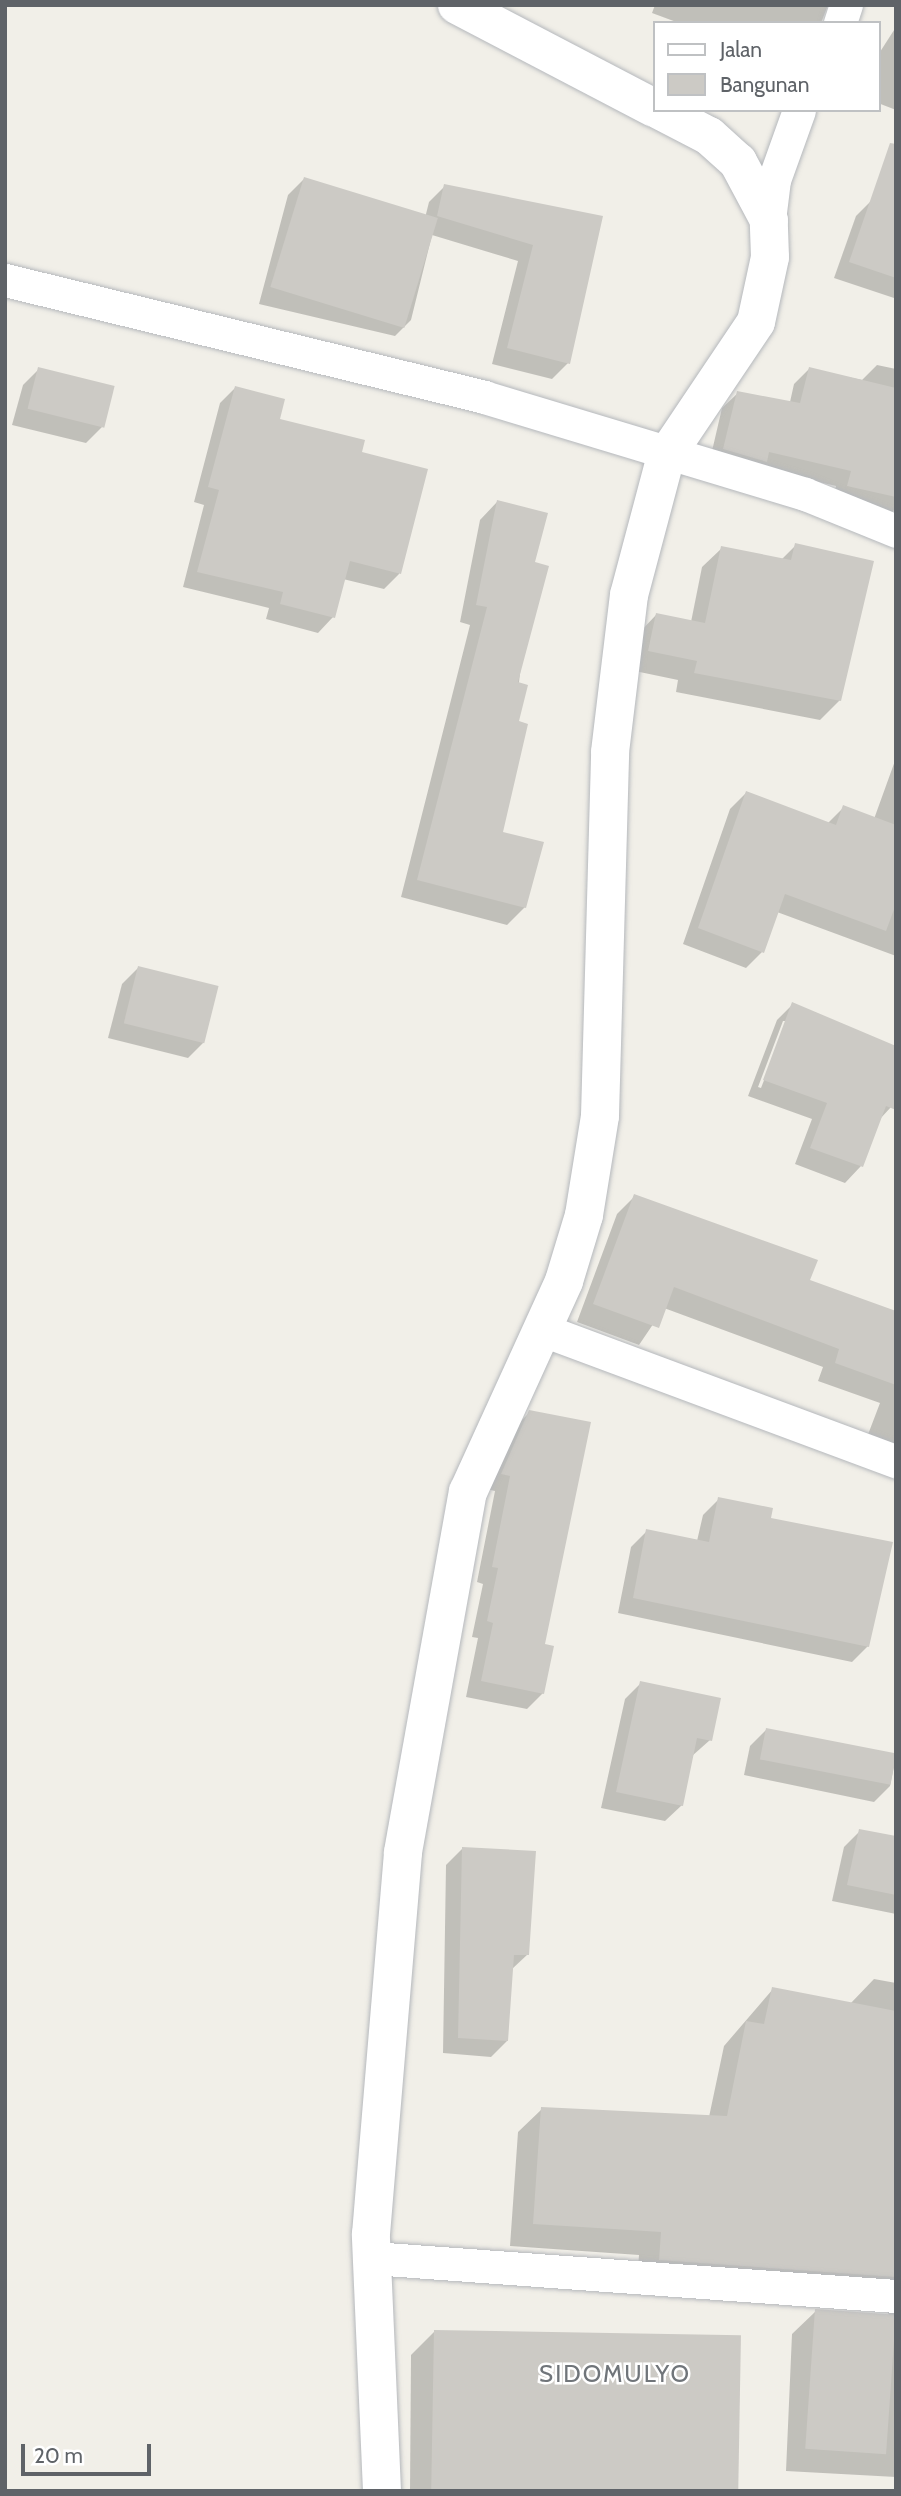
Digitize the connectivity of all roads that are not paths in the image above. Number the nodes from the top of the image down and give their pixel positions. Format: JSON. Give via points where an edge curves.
{"nodes":[{"id":1,"x":457,"y":5,"type":"edge"},
{"id":2,"x":652,"y":107,"type":"edge"},
{"id":3,"x":663,"y":112,"type":"edge"},
{"id":4,"x":797,"y":113,"type":"edge"},
{"id":5,"x":769,"y":220,"type":"junction"},
{"id":6,"x":5,"y":280,"type":"edge"},
{"id":7,"x":666,"y":456,"type":"junction"},
{"id":8,"x":896,"y":531,"type":"edge"},
{"id":9,"x":543,"y":1330,"type":"junction"},
{"id":10,"x":896,"y":1461,"type":"edge"},
{"id":11,"x":372,"y":2258,"type":"junction"},
{"id":12,"x":896,"y":2296,"type":"edge"},
{"id":13,"x":382,"y":2491,"type":"edge"}],
"edges":[{"from":1,"to":2,"type":"street"},
{"from":3,"to":5,"type":"street","via":[[709,136],[738,162]]},
{"from":4,"to":5,"type":"street","via":[[774,180]]},
{"from":5,"to":7,"type":"street","via":[[767,281],[756,322]]},
{"from":6,"to":7,"type":"street","via":[[484,397]]},
{"from":7,"to":8,"type":"street","via":[[805,494]]},
{"from":7,"to":9,"type":"street","via":[[628,595],[610,752],[600,1116],[584,1215]]},
{"from":9,"to":10,"type":"street"},
{"from":9,"to":11,"type":"street","via":[[468,1492],[403,1852]]},
{"from":11,"to":12,"type":"street"},
{"from":11,"to":13,"type":"street"}]}
